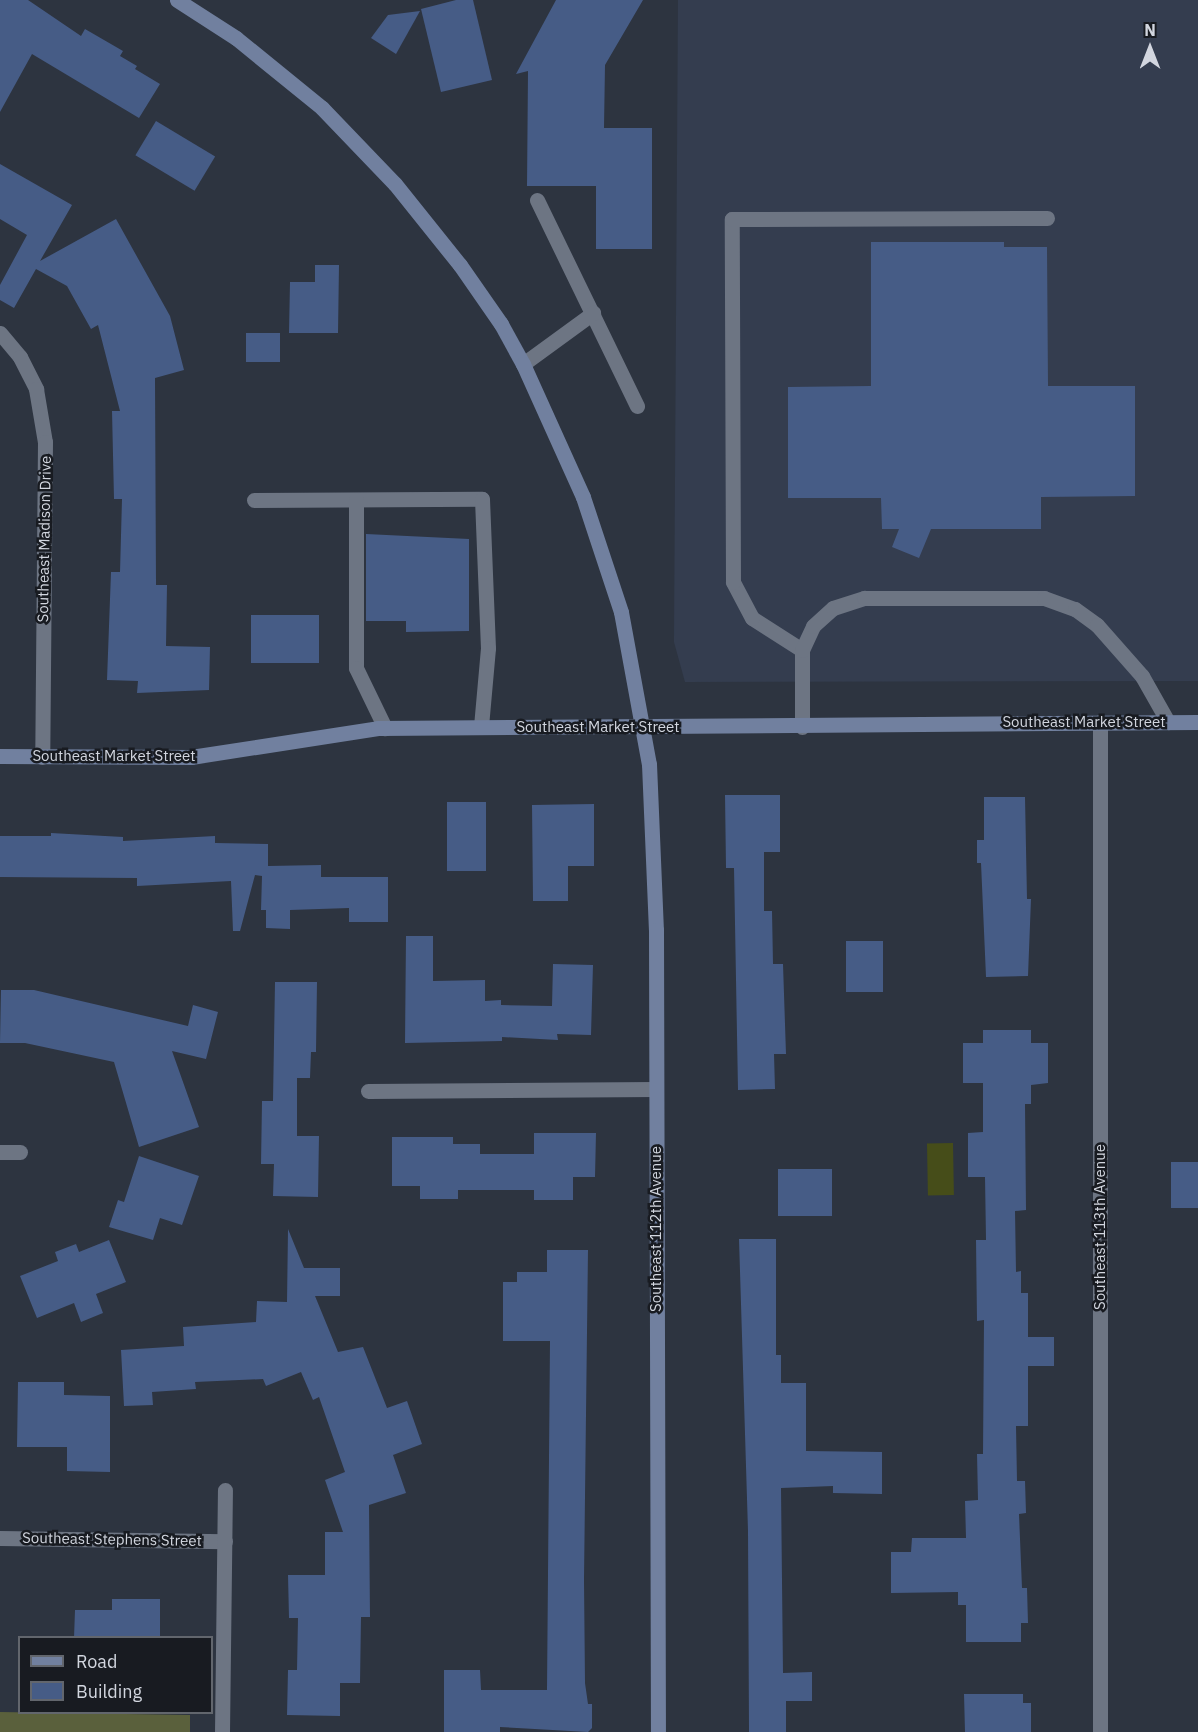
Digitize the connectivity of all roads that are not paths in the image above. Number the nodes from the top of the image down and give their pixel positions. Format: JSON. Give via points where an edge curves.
{"nodes":[{"id":1,"x":177,"y":0,"type":"edge"},
{"id":2,"x":537,"y":200,"type":"dead end"},
{"id":3,"x":1047,"y":218,"type":"dead end"},
{"id":4,"x":593,"y":313,"type":"junction"},
{"id":5,"x":0,"y":333,"type":"edge"},
{"id":6,"x":523,"y":364,"type":"junction"},
{"id":7,"x":637,"y":406,"type":"dead end"},
{"id":8,"x":254,"y":500,"type":"dead end"},
{"id":9,"x":356,"y":500,"type":"junction"},
{"id":10,"x":802,"y":650,"type":"junction"},
{"id":11,"x":1100,"y":722,"type":"junction"},
{"id":12,"x":1168,"y":722,"type":"junction"},
{"id":13,"x":1198,"y":722,"type":"edge"},
{"id":14,"x":481,"y":727,"type":"junction"},
{"id":15,"x":645,"y":727,"type":"junction"},
{"id":16,"x":802,"y":727,"type":"junction"},
{"id":17,"x":385,"y":728,"type":"junction"},
{"id":18,"x":0,"y":756,"type":"edge"},
{"id":19,"x":42,"y":757,"type":"junction"},
{"id":20,"x":656,"y":1089,"type":"junction"},
{"id":21,"x":368,"y":1091,"type":"dead end"},
{"id":22,"x":0,"y":1152,"type":"edge"},
{"id":23,"x":20,"y":1152,"type":"dead end"},
{"id":24,"x":225,"y":1490,"type":"dead end"},
{"id":25,"x":0,"y":1538,"type":"edge"},
{"id":26,"x":225,"y":1541,"type":"junction"},
{"id":27,"x":222,"y":1732,"type":"edge"},
{"id":28,"x":658,"y":1732,"type":"edge"},
{"id":29,"x":1100,"y":1732,"type":"edge"}],
"edges":[{"from":1,"to":6,"type":"main road","name":"Southeast 112th Avenue","via":[[236,38],[296,85],[377,164],[460,265]]},
{"from":2,"to":4,"type":"street"},
{"from":3,"to":10,"type":"street","via":[[732,219],[733,582],[752,618]]},
{"from":4,"to":6,"type":"street"},
{"from":4,"to":7,"type":"street"},
{"from":5,"to":19,"type":"street","name":"Southeast Madison Drive","via":[[20,357],[36,389],[45,442]]},
{"from":6,"to":15,"type":"main road","name":"Southeast 112th Avenue","via":[[602,550],[621,612]]},
{"from":8,"to":9,"type":"street"},
{"from":9,"to":14,"type":"street","via":[[482,499],[488,648]]},
{"from":9,"to":17,"type":"street","via":[[356,668]]},
{"from":10,"to":12,"type":"street","via":[[813,626],[833,608],[864,598],[1044,598],[1075,609],[1097,625],[1142,676]]},
{"from":10,"to":16,"type":"street"},
{"from":11,"to":12,"type":"main road","name":"Southeast Market Street"},
{"from":11,"to":16,"type":"main road","name":"Southeast Market Street"},
{"from":11,"to":29,"type":"street","name":"Southeast 113th Avenue"},
{"from":12,"to":13,"type":"main road","name":"Southeast Market Street"},
{"from":14,"to":15,"type":"main road","name":"Southeast Market Street"},
{"from":14,"to":17,"type":"main road","name":"Southeast Market Street"},
{"from":15,"to":16,"type":"main road","name":"Southeast Market Street"},
{"from":15,"to":20,"type":"main road","name":"Southeast 112th Avenue","via":[[656,930]]},
{"from":17,"to":19,"type":"main road","name":"Southeast Market Street","via":[[191,757]]},
{"from":18,"to":19,"type":"main road","name":"Southeast Market Street"},
{"from":20,"to":21,"type":"street"},
{"from":20,"to":28,"type":"main road","name":"Southeast 112th Avenue"},
{"from":22,"to":23,"type":"street"},
{"from":24,"to":26,"type":"street"},
{"from":25,"to":26,"type":"street","name":"Southeast Stephens Street"},
{"from":26,"to":27,"type":"street"}]}
